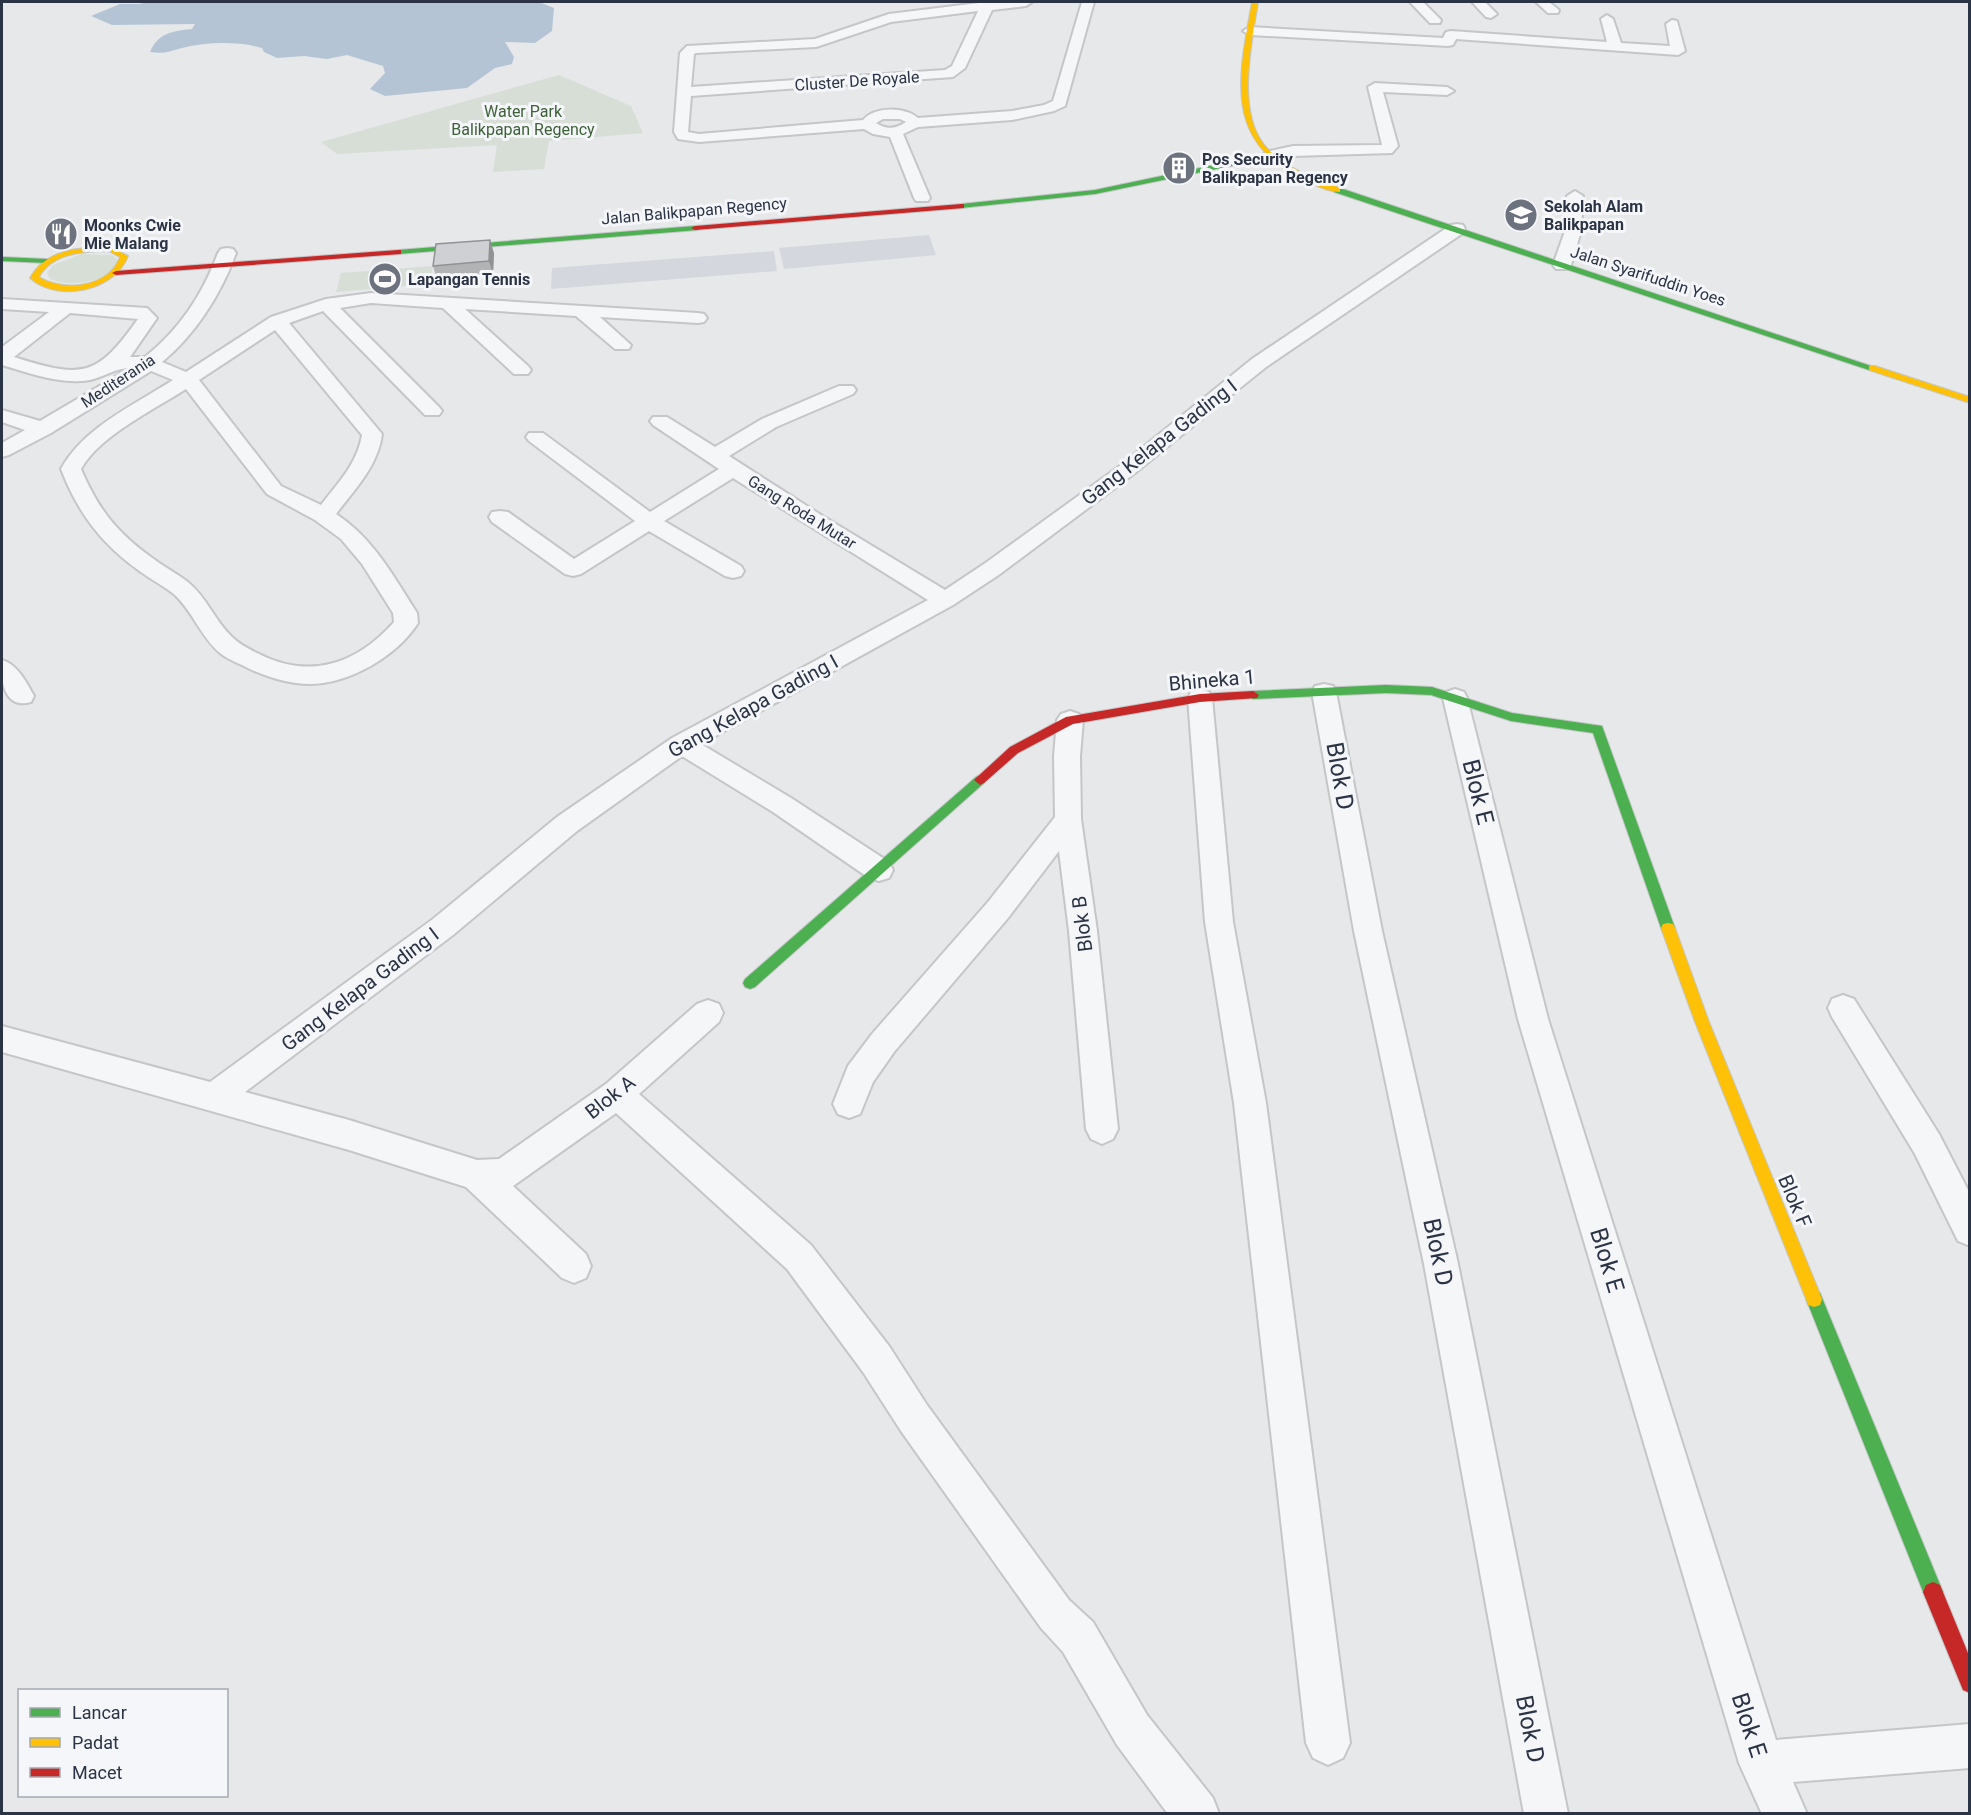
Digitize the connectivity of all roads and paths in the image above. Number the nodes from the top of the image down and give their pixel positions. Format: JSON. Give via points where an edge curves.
{"nodes":[{"id":1,"x":1026,"y":2,"type":"edge"},
{"id":2,"x":1088,"y":2,"type":"edge"},
{"id":3,"x":1255,"y":2,"type":"edge"},
{"id":4,"x":1416,"y":2,"type":"edge"},
{"id":5,"x":1478,"y":2,"type":"edge"},
{"id":6,"x":1542,"y":2,"type":"edge"},
{"id":7,"x":987,"y":6,"type":"junction"},
{"id":8,"x":1553,"y":10,"type":"dead end"},
{"id":9,"x":1491,"y":14,"type":"dead end"},
{"id":10,"x":1607,"y":19,"type":"dead end"},
{"id":11,"x":1435,"y":20,"type":"dead end"},
{"id":12,"x":1672,"y":24,"type":"dead end"},
{"id":13,"x":1250,"y":31,"type":"junction"},
{"id":14,"x":1615,"y":47,"type":"junction"},
{"id":15,"x":1447,"y":91,"type":"dead end"},
{"id":16,"x":685,"y":92,"type":"junction"},
{"id":17,"x":914,"y":123,"type":"junction"},
{"id":18,"x":868,"y":124,"type":"junction"},
{"id":19,"x":895,"y":132,"type":"junction"},
{"id":20,"x":1265,"y":150,"type":"junction"},
{"id":21,"x":1575,"y":196,"type":"dead end"},
{"id":22,"x":994,"y":197,"type":"junction"},
{"id":23,"x":922,"y":198,"type":"junction"},
{"id":24,"x":887,"y":206,"type":"junction"},
{"id":25,"x":1457,"y":229,"type":"junction"},
{"id":26,"x":2,"y":259,"type":"edge"},
{"id":27,"x":224,"y":260,"type":"junction"},
{"id":28,"x":47,"y":261,"type":"junction"},
{"id":29,"x":125,"y":261,"type":"junction"},
{"id":30,"x":1562,"y":266,"type":"junction"},
{"id":31,"x":116,"y":273,"type":"junction"},
{"id":32,"x":448,"y":303,"type":"junction"},
{"id":33,"x":2,"y":304,"type":"edge"},
{"id":34,"x":326,"y":304,"type":"junction"},
{"id":35,"x":66,"y":308,"type":"junction"},
{"id":36,"x":582,"y":312,"type":"junction"},
{"id":37,"x":698,"y":318,"type":"dead end"},
{"id":38,"x":277,"y":321,"type":"junction"},
{"id":39,"x":622,"y":345,"type":"dead end"},
{"id":40,"x":115,"y":362,"type":"junction"},
{"id":41,"x":149,"y":363,"type":"junction"},
{"id":42,"x":521,"y":370,"type":"dead end"},
{"id":43,"x":189,"y":380,"type":"junction"},
{"id":44,"x":846,"y":390,"type":"dead end"},
{"id":45,"x":1970,"y":400,"type":"edge"},
{"id":46,"x":432,"y":411,"type":"dead end"},
{"id":47,"x":2,"y":416,"type":"edge"},
{"id":48,"x":660,"y":421,"type":"dead end"},
{"id":49,"x":44,"y":429,"type":"junction"},
{"id":50,"x":536,"y":437,"type":"dead end"},
{"id":51,"x":2,"y":451,"type":"edge"},
{"id":52,"x":715,"y":456,"type":"junction"},
{"id":53,"x":733,"y":469,"type":"junction"},
{"id":54,"x":324,"y":514,"type":"junction"},
{"id":55,"x":500,"y":517,"type":"dead end"},
{"id":56,"x":650,"y":522,"type":"junction"},
{"id":57,"x":733,"y":571,"type":"dead end"},
{"id":58,"x":945,"y":600,"type":"junction"},
{"id":59,"x":2,"y":668,"type":"edge"},
{"id":60,"x":1324,"y":692,"type":"junction"},
{"id":61,"x":22,"y":696,"type":"dead end"},
{"id":62,"x":1200,"y":698,"type":"junction"},
{"id":63,"x":1455,"y":698,"type":"junction"},
{"id":64,"x":1070,"y":720,"type":"junction"},
{"id":65,"x":1598,"y":729,"type":"joint"},
{"id":66,"x":681,"y":744,"type":"junction"},
{"id":67,"x":1068,"y":819,"type":"junction"},
{"id":68,"x":879,"y":870,"type":"junction"},
{"id":69,"x":750,"y":983,"type":"dead end"},
{"id":70,"x":1843,"y":1008,"type":"dead end"},
{"id":71,"x":708,"y":1013,"type":"dead end"},
{"id":72,"x":2,"y":1039,"type":"edge"},
{"id":73,"x":617,"y":1094,"type":"junction"},
{"id":74,"x":213,"y":1098,"type":"junction"},
{"id":75,"x":849,"y":1104,"type":"dead end"},
{"id":76,"x":1102,"y":1129,"type":"dead end"},
{"id":77,"x":491,"y":1175,"type":"junction"},
{"id":78,"x":1970,"y":1230,"type":"edge"},
{"id":79,"x":574,"y":1266,"type":"dead end"},
{"id":80,"x":1970,"y":1683,"type":"edge"},
{"id":81,"x":1328,"y":1743,"type":"dead end"},
{"id":82,"x":1970,"y":1746,"type":"edge"},
{"id":83,"x":1761,"y":1763,"type":"junction"},
{"id":84,"x":1197,"y":1814,"type":"edge"},
{"id":85,"x":1546,"y":1814,"type":"edge"},
{"id":86,"x":1785,"y":1814,"type":"edge"}],
"edges":[{"from":1,"to":7,"type":"street"},
{"from":2,"to":17,"type":"street","via":[[1060,103],[1022,113]]},
{"from":3,"to":13,"type":"main road"},
{"from":4,"to":11,"type":"street"},
{"from":5,"to":9,"type":"street"},
{"from":6,"to":8,"type":"street"},
{"from":7,"to":16,"type":"street","name":"Cluster De Royale","via":[[957,68],[948,74]]},
{"from":7,"to":16,"type":"street","via":[[889,18],[816,43],[692,49],[687,53]]},
{"from":10,"to":14,"type":"street"},
{"from":12,"to":14,"type":"street","via":[[1678,51]]},
{"from":13,"to":14,"type":"street","via":[[1448,42],[1451,35]]},
{"from":13,"to":20,"type":"main road","via":[[1248,123]]},
{"from":15,"to":20,"type":"street","via":[[1375,87],[1388,150]]},
{"from":16,"to":18,"type":"street","via":[[681,132],[691,138]]},
{"from":17,"to":18,"type":"street","via":[[911,118],[890,114],[870,119]]},
{"from":17,"to":19,"type":"street"},
{"from":18,"to":19,"type":"street","via":[[877,131]]},
{"from":19,"to":23,"type":"street"},
{"from":20,"to":22,"type":"main road","name":"Jalan Balikpapan Regency"},
{"from":20,"to":25,"type":"main road","name":"Jalan Syarifuddin Yoes","via":[[1287,167],[1320,182]]},
{"from":21,"to":30,"type":"street","via":[[1573,231]]},
{"from":22,"to":23,"type":"main road","name":"Jalan Balikpapan Regency"},
{"from":22,"to":24,"type":"main road","name":"Jalan Balikpapan Regency"},
{"from":23,"to":24,"type":"main road","name":"Jalan Balikpapan Regency"},
{"from":24,"to":27,"type":"main road","name":"Jalan Balikpapan Regency"},
{"from":25,"to":30,"type":"main road","name":"Jalan Syarifuddin Yoes"},
{"from":25,"to":58,"type":"street","name":"Gang Kelapa Gading I","via":[[1289,340],[1026,546]]},
{"from":26,"to":28,"type":"main road","name":"Jalan Balikpapan Regency"},
{"from":27,"to":29,"type":"main road","name":"Jalan Balikpapan Regency"},
{"from":27,"to":31,"type":"main road","name":"Jalan Balikpapan Regency"},
{"from":27,"to":41,"type":"street","name":"Mediterania","via":[[180,335]]},
{"from":28,"to":29,"type":"main road","name":"Jalan Balikpapan Regency","via":[[71,252],[98,249],[118,252]]},
{"from":28,"to":31,"type":"main road","name":"Jalan Balikpapan Regency","via":[[29,278],[43,286],[61,289],[97,282]]},
{"from":29,"to":31,"type":"main road"},
{"from":30,"to":45,"type":"main road","name":"Jalan Syarifuddin Yoes"},
{"from":32,"to":34,"type":"street","via":[[371,298]]},
{"from":32,"to":36,"type":"street"},
{"from":32,"to":42,"type":"street"},
{"from":33,"to":35,"type":"street"},
{"from":34,"to":38,"type":"street"},
{"from":34,"to":46,"type":"street"},
{"from":35,"to":40,"type":"street","via":[[146,315],[148,318]]},
{"from":35,"to":40,"type":"street","via":[[4,357],[64,376],[94,372]]},
{"from":36,"to":37,"type":"street"},
{"from":36,"to":39,"type":"street"},
{"from":38,"to":43,"type":"street"},
{"from":38,"to":54,"type":"street","via":[[372,434],[366,460]]},
{"from":40,"to":41,"type":"street"},
{"from":41,"to":43,"type":"street"},
{"from":41,"to":49,"type":"street","name":"Mediterania"},
{"from":43,"to":54,"type":"street","via":[[274,490]]},
{"from":43,"to":54,"type":"street","via":[[104,434],[78,456],[71,469],[81,496],[118,545],[186,593],[227,647],[257,663],[310,676],[337,671],[371,654],[397,635],[406,623],[405,613],[372,559]]},
{"from":44,"to":52,"type":"street","via":[[769,423]]},
{"from":47,"to":49,"type":"street"},
{"from":48,"to":52,"type":"street","name":"Gang Roda Mutar"},
{"from":49,"to":51,"type":"street","name":"Mediterania"},
{"from":50,"to":56,"type":"street"},
{"from":52,"to":53,"type":"street","name":"Gang Roda Mutar"},
{"from":53,"to":56,"type":"street"},
{"from":53,"to":58,"type":"street","name":"Gang Roda Mutar"},
{"from":55,"to":56,"type":"street","via":[[573,568]]},
{"from":56,"to":57,"type":"street"},
{"from":58,"to":66,"type":"street","name":"Gang Kelapa Gading I"},
{"from":59,"to":61,"type":"street"},
{"from":60,"to":62,"type":"main road","name":"Bhineka 1"},
{"from":60,"to":63,"type":"main road","name":"Bhineka 1","via":[[1432,691]]},
{"from":60,"to":85,"type":"street","name":"Blok D","via":[[1368,931],[1441,1264]]},
{"from":62,"to":64,"type":"main road","name":"Bhineka 1"},
{"from":62,"to":81,"type":"street","via":[[1219,922],[1250,1103]]},
{"from":63,"to":65,"type":"main road","name":"Bhineka 1","via":[[1511,717]]},
{"from":63,"to":83,"type":"street","name":"Blok E","via":[[1533,1019]]},
{"from":64,"to":67,"type":"street","name":"Blok B"},
{"from":64,"to":68,"type":"main road","name":"Bhineka 1","via":[[1014,750]]},
{"from":65,"to":80,"type":"main road","name":"Blok F","via":[[1702,1022]]},
{"from":66,"to":68,"type":"street"},
{"from":66,"to":74,"type":"street","name":"Gang Kelapa Gading I","via":[[567,824],[443,927]]},
{"from":67,"to":75,"type":"street","via":[[1037,863],[883,1043],[859,1076]]},
{"from":67,"to":76,"type":"street","name":"Blok B"},
{"from":68,"to":69,"type":"main road","name":"Bhineka 1"},
{"from":70,"to":78,"type":"street","via":[[1927,1144]]},
{"from":71,"to":73,"type":"street","name":"Blok A"},
{"from":72,"to":74,"type":"street"},
{"from":73,"to":77,"type":"street","name":"Blok A"},
{"from":73,"to":84,"type":"street","via":[[799,1257],[876,1359],[1055,1614],[1078,1637],[1132,1730]]},
{"from":74,"to":77,"type":"street"},
{"from":77,"to":79,"type":"street"},
{"from":82,"to":83,"type":"street"},
{"from":83,"to":86,"type":"street","name":"Blok E"}]}
